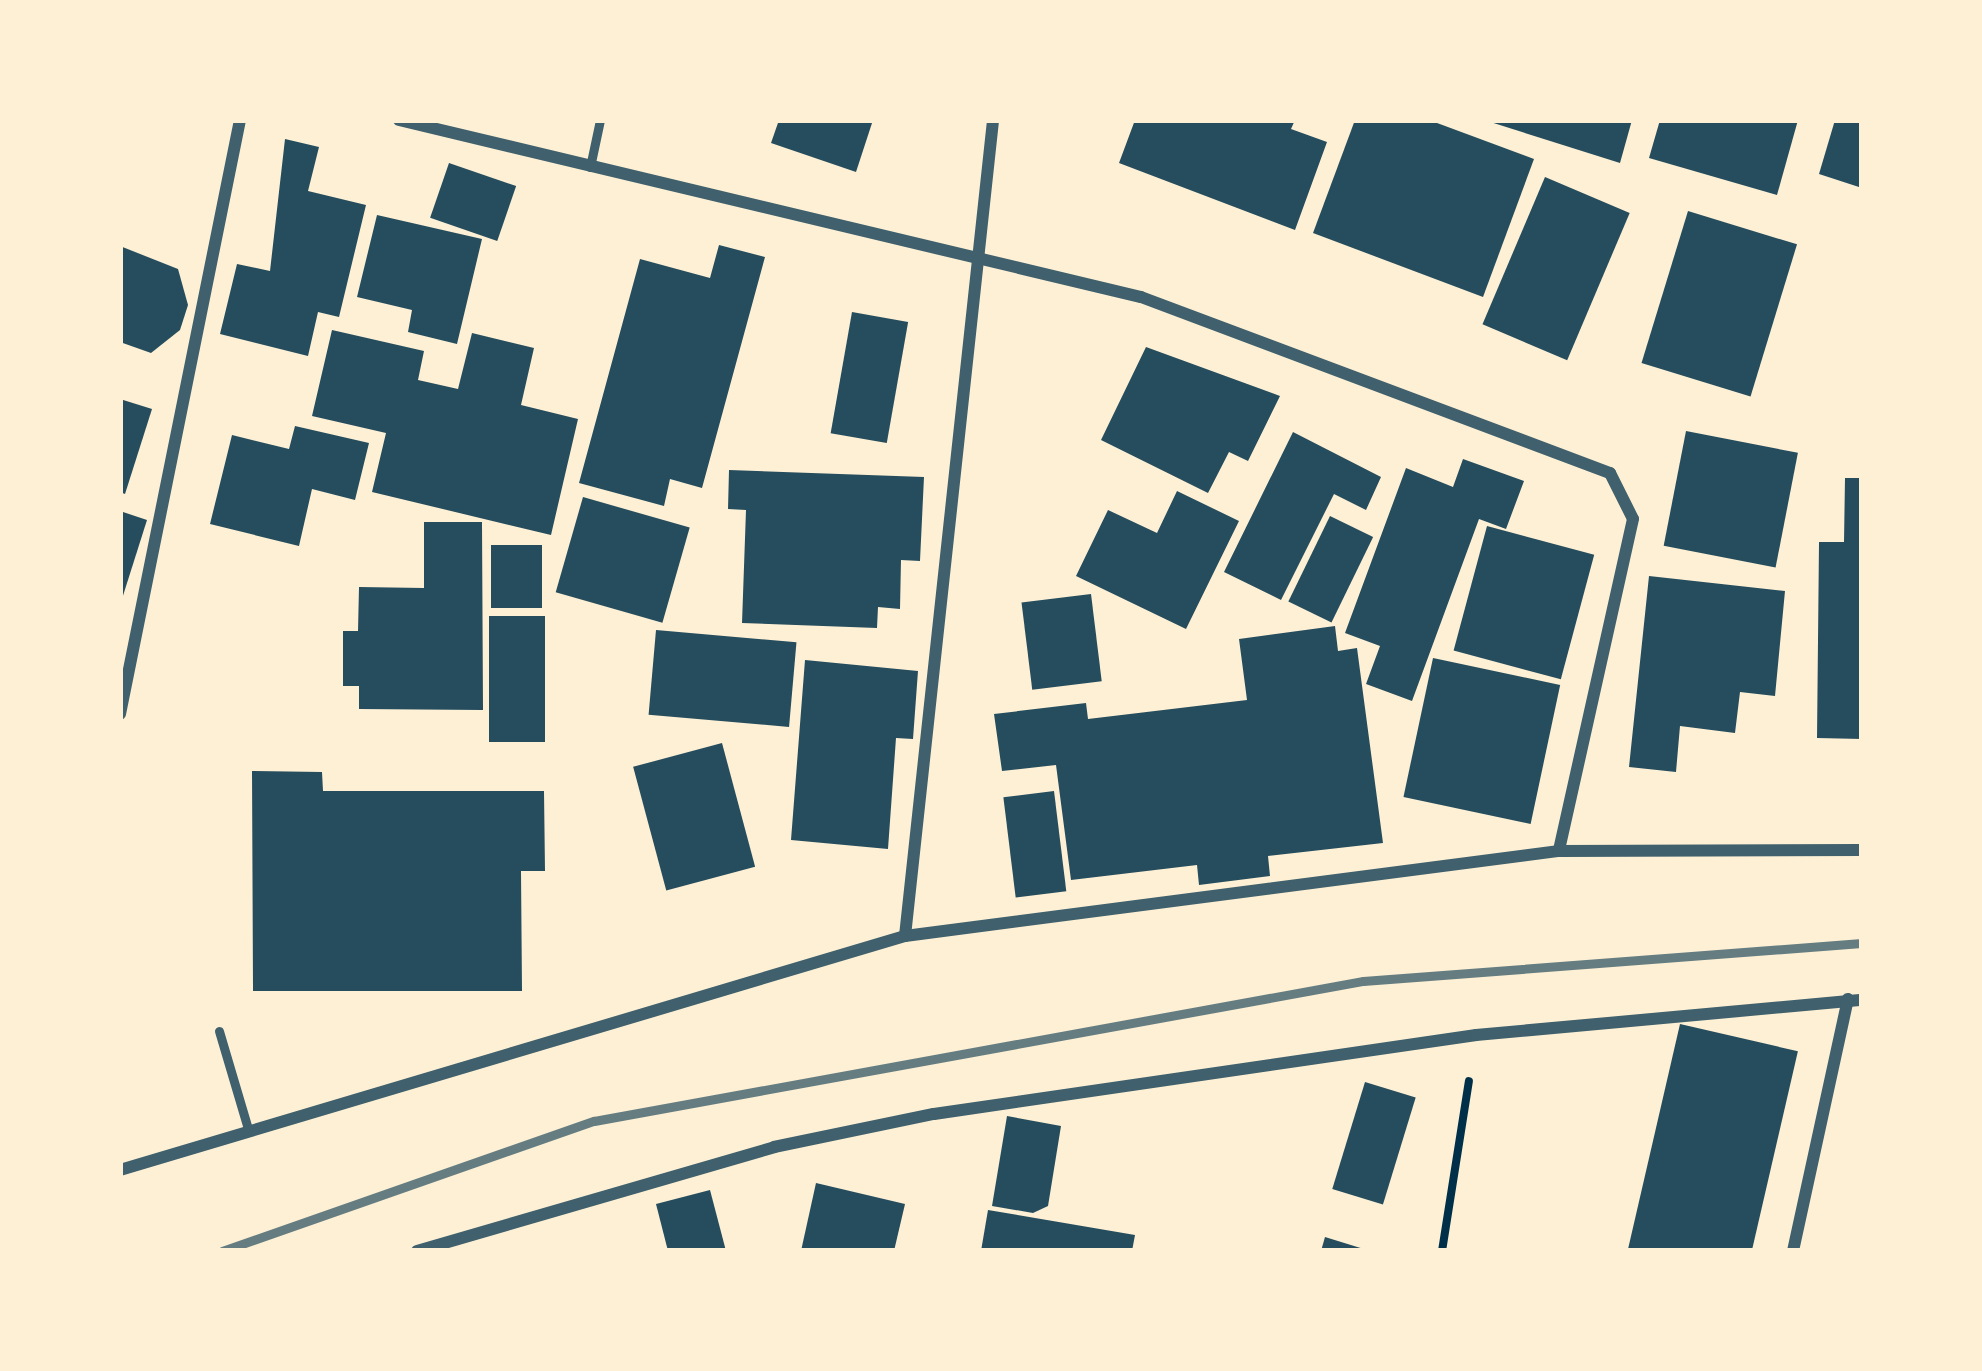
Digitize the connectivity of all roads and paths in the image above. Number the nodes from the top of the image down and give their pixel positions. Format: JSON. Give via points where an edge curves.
{"nodes":[{"id":1,"x":240,"y":120,"type":"edge"},
{"id":2,"x":400,"y":120,"type":"edge"},
{"id":3,"x":600,"y":120,"type":"edge"},
{"id":4,"x":993,"y":120,"type":"edge"},
{"id":5,"x":590,"y":167,"type":"junction"},
{"id":6,"x":979,"y":256,"type":"junction"},
{"id":7,"x":120,"y":714,"type":"edge"},
{"id":8,"x":1862,"y":850,"type":"edge"},
{"id":9,"x":1559,"y":851,"type":"junction"},
{"id":10,"x":905,"y":936,"type":"junction"},
{"id":11,"x":1855,"y":999,"type":"edge"},
{"id":12,"x":219,"y":1031,"type":"dead end"},
{"id":13,"x":1476,"y":1035,"type":"junction"},
{"id":14,"x":248,"y":1129,"type":"junction"},
{"id":15,"x":120,"y":1170,"type":"edge"},
{"id":16,"x":417,"y":1251,"type":"edge"},
{"id":17,"x":1442,"y":1251,"type":"edge"},
{"id":18,"x":1793,"y":1251,"type":"edge"}],
"edges":[{"from":1,"to":7,"type":"street"},
{"from":2,"to":5,"type":"street"},
{"from":3,"to":5,"type":"lane"},
{"from":4,"to":6,"type":"street"},
{"from":5,"to":6,"type":"street"},
{"from":6,"to":9,"type":"street","via":[[1141,297],[1610,473],[1633,519]]},
{"from":6,"to":10,"type":"street"},
{"from":8,"to":9,"type":"street"},
{"from":9,"to":10,"type":"street"},
{"from":10,"to":14,"type":"street"},
{"from":11,"to":13,"type":"street"},
{"from":11,"to":18,"type":"street"},
{"from":12,"to":14,"type":"lane"},
{"from":13,"to":16,"type":"street","via":[[934,1114],[774,1147]]},
{"from":13,"to":17,"type":"path"},
{"from":14,"to":15,"type":"street"}]}
